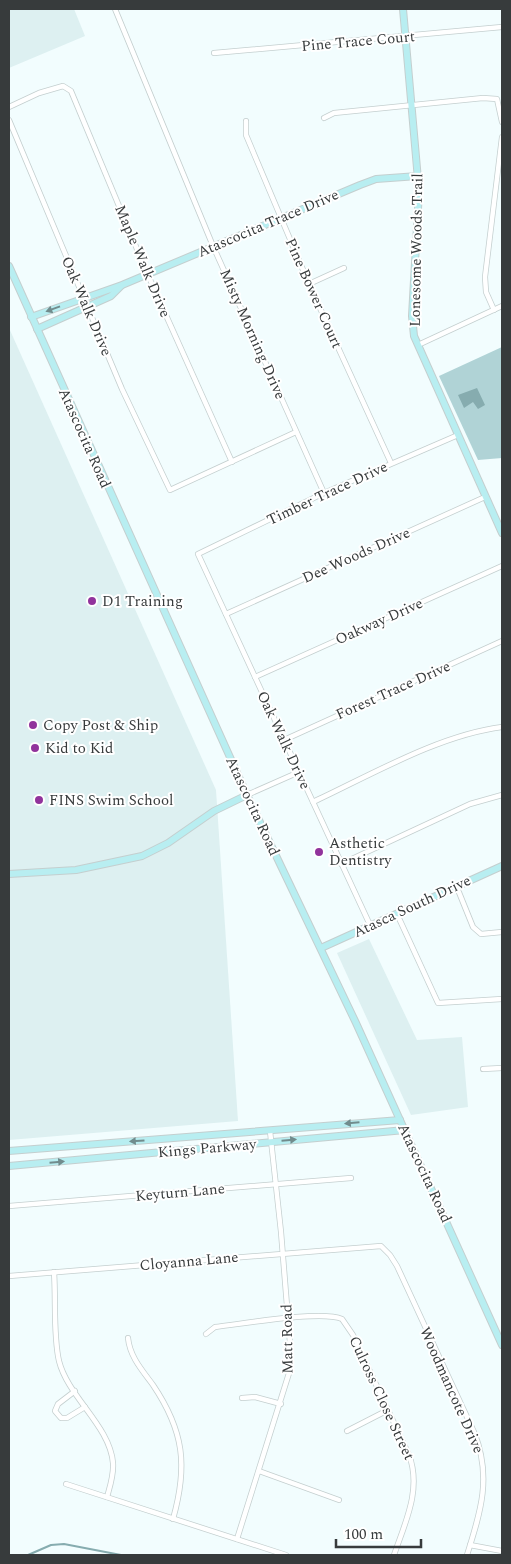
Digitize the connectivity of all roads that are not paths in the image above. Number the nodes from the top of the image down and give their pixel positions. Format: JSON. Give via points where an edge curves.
{"nodes":[{"id":1,"x":114,"y":9,"type":"edge"},
{"id":2,"x":403,"y":9,"type":"edge"},
{"id":3,"x":502,"y":27,"type":"edge"},
{"id":4,"x":405,"y":36,"type":"junction"},
{"id":5,"x":214,"y":53,"type":"dead end"},
{"id":6,"x":412,"y":105,"type":"junction"},
{"id":7,"x":9,"y":107,"type":"edge"},
{"id":8,"x":324,"y":118,"type":"dead end"},
{"id":9,"x":9,"y":120,"type":"edge"},
{"id":10,"x":246,"y":121,"type":"dead end"},
{"id":11,"x":502,"y":122,"type":"edge"},
{"id":12,"x":502,"y":137,"type":"edge"},
{"id":13,"x":418,"y":176,"type":"junction"},
{"id":14,"x":281,"y":218,"type":"junction"},
{"id":15,"x":213,"y":246,"type":"junction"},
{"id":16,"x":9,"y":266,"type":"edge"},
{"id":17,"x":344,"y":268,"type":"dead end"},
{"id":18,"x":147,"y":273,"type":"junction"},
{"id":19,"x":309,"y":284,"type":"junction"},
{"id":20,"x":122,"y":285,"type":"junction"},
{"id":21,"x":83,"y":298,"type":"junction"},
{"id":22,"x":502,"y":306,"type":"edge"},
{"id":23,"x":87,"y":308,"type":"junction"},
{"id":24,"x":494,"y":310,"type":"junction"},
{"id":25,"x":31,"y":317,"type":"junction"},
{"id":26,"x":37,"y":329,"type":"junction"},
{"id":27,"x":418,"y":345,"type":"junction"},
{"id":28,"x":296,"y":432,"type":"junction"},
{"id":29,"x":458,"y":435,"type":"junction"},
{"id":30,"x":232,"y":462,"type":"junction"},
{"id":31,"x":391,"y":463,"type":"junction"},
{"id":32,"x":324,"y":493,"type":"junction"},
{"id":33,"x":485,"y":496,"type":"junction"},
{"id":34,"x":502,"y":534,"type":"edge"},
{"id":35,"x":198,"y":554,"type":"joint"},
{"id":36,"x":502,"y":566,"type":"edge"},
{"id":37,"x":226,"y":614,"type":"junction"},
{"id":38,"x":502,"y":641,"type":"edge"},
{"id":39,"x":255,"y":677,"type":"junction"},
{"id":40,"x":502,"y":727,"type":"edge"},
{"id":41,"x":284,"y":740,"type":"junction"},
{"id":42,"x":299,"y":772,"type":"junction"},
{"id":43,"x":247,"y":795,"type":"junction"},
{"id":44,"x":502,"y":795,"type":"edge"},
{"id":45,"x":312,"y":802,"type":"junction"},
{"id":46,"x":342,"y":864,"type":"junction"},
{"id":47,"x":502,"y":866,"type":"edge"},
{"id":48,"x":9,"y":874,"type":"edge"},
{"id":49,"x":456,"y":886,"type":"junction"},
{"id":50,"x":397,"y":914,"type":"junction"},
{"id":51,"x":370,"y":925,"type":"junction"},
{"id":52,"x":502,"y":932,"type":"edge"},
{"id":53,"x":321,"y":948,"type":"junction"},
{"id":54,"x":502,"y":1000,"type":"edge"},
{"id":55,"x":502,"y":1068,"type":"edge"},
{"id":56,"x":483,"y":1069,"type":"dead end"},
{"id":57,"x":400,"y":1120,"type":"junction"},
{"id":58,"x":405,"y":1130,"type":"junction"},
{"id":59,"x":270,"y":1131,"type":"junction"},
{"id":60,"x":272,"y":1142,"type":"junction"},
{"id":61,"x":9,"y":1151,"type":"edge"},
{"id":62,"x":9,"y":1166,"type":"edge"},
{"id":63,"x":351,"y":1178,"type":"dead end"},
{"id":64,"x":277,"y":1183,"type":"junction"},
{"id":65,"x":9,"y":1206,"type":"edge"},
{"id":66,"x":369,"y":1245,"type":"joint"},
{"id":67,"x":283,"y":1253,"type":"junction"},
{"id":68,"x":54,"y":1272,"type":"junction"},
{"id":69,"x":9,"y":1276,"type":"edge"},
{"id":70,"x":288,"y":1318,"type":"junction"},
{"id":71,"x":206,"y":1334,"type":"dead end"},
{"id":72,"x":128,"y":1338,"type":"dead end"},
{"id":73,"x":502,"y":1344,"type":"edge"},
{"id":74,"x":74,"y":1391,"type":"junction"},
{"id":75,"x":242,"y":1398,"type":"dead end"},
{"id":76,"x":281,"y":1404,"type":"junction"},
{"id":77,"x":86,"y":1407,"type":"junction"},
{"id":78,"x":388,"y":1410,"type":"junction"},
{"id":79,"x":347,"y":1432,"type":"dead end"},
{"id":80,"x":259,"y":1471,"type":"junction"},
{"id":81,"x":66,"y":1484,"type":"dead end"},
{"id":82,"x":107,"y":1497,"type":"junction"},
{"id":83,"x":339,"y":1500,"type":"dead end"},
{"id":84,"x":174,"y":1519,"type":"junction"},
{"id":85,"x":237,"y":1539,"type":"junction"},
{"id":86,"x":470,"y":1545,"type":"junction"},
{"id":87,"x":502,"y":1551,"type":"edge"},
{"id":88,"x":286,"y":1555,"type":"edge"},
{"id":89,"x":394,"y":1555,"type":"edge"},
{"id":90,"x":467,"y":1555,"type":"edge"}],
"edges":[{"from":1,"to":15,"type":"street","name":"Misty Morning Drive"},
{"from":2,"to":4,"type":"street","name":"Lonesome Woods Trail"},
{"from":3,"to":4,"type":"street","name":"Pine Trace Court"},
{"from":4,"to":5,"type":"street","name":"Pine Trace Court"},
{"from":4,"to":6,"type":"street","name":"Lonesome Woods Trail"},
{"from":6,"to":8,"type":"street"},
{"from":6,"to":11,"type":"street","via":[[497,99]]},
{"from":6,"to":13,"type":"street","name":"Lonesome Woods Trail"},
{"from":7,"to":18,"type":"street","name":"Maple Walk Drive","via":[[39,92],[63,86],[71,91]]},
{"from":9,"to":21,"type":"street","name":"Oak Walk Drive"},
{"from":10,"to":14,"type":"street","name":"Pine Bower Court","via":[[246,135]]},
{"from":12,"to":24,"type":"street","via":[[485,277],[486,292]]},
{"from":13,"to":14,"type":"street","name":"Atascocita Trace Drive","via":[[376,179]]},
{"from":13,"to":27,"type":"street","name":"Lonesome Woods Trail","via":[[420,209],[412,316]]},
{"from":14,"to":15,"type":"street","name":"Atascocita Trace Drive"},
{"from":14,"to":19,"type":"street","name":"Pine Bower Court"},
{"from":15,"to":18,"type":"street","name":"Atascocita Trace Drive"},
{"from":15,"to":28,"type":"street","name":"Misty Morning Drive"},
{"from":16,"to":25,"type":"street","name":"Atascocita Road"},
{"from":17,"to":19,"type":"street"},
{"from":18,"to":20,"type":"street","name":"Atascocita Trace Drive"},
{"from":18,"to":30,"type":"street","name":"Maple Walk Drive"},
{"from":19,"to":31,"type":"street","name":"Pine Bower Court"},
{"from":20,"to":21,"type":"street","name":"Atascocita Trace Drive"},
{"from":20,"to":23,"type":"street","name":"Atascocita Trace Drive","via":[[112,296]]},
{"from":21,"to":23,"type":"street","name":"Oak Walk Drive"},
{"from":21,"to":25,"type":"street","name":"Atascocita Trace Drive","one_way":true},
{"from":22,"to":24,"type":"street"},
{"from":23,"to":26,"type":"street","name":"Atascocita Trace Drive"},
{"from":23,"to":30,"type":"street","name":"Oak Walk Drive","via":[[170,490]]},
{"from":24,"to":27,"type":"street"},
{"from":25,"to":26,"type":"street","name":"Atascocita Road"},
{"from":26,"to":43,"type":"street","name":"Atascocita Road"},
{"from":27,"to":29,"type":"street","name":"Lonesome Woods Trail"},
{"from":28,"to":30,"type":"street"},
{"from":28,"to":32,"type":"street","name":"Misty Morning Drive"},
{"from":29,"to":31,"type":"street","name":"Timber Trace Drive"},
{"from":29,"to":33,"type":"street","name":"Lonesome Woods Trail"},
{"from":31,"to":32,"type":"street","name":"Timber Trace Drive"},
{"from":32,"to":35,"type":"street","name":"Timber Trace Drive"},
{"from":33,"to":34,"type":"street","name":"Lonesome Woods Trail"},
{"from":33,"to":37,"type":"street","name":"Dee Woods Drive"},
{"from":35,"to":37,"type":"street","name":"Oak Walk Drive"},
{"from":36,"to":39,"type":"street","name":"Oakway Drive"},
{"from":37,"to":39,"type":"street","name":"Oak Walk Drive"},
{"from":38,"to":41,"type":"street","name":"Forest Trace Drive"},
{"from":39,"to":41,"type":"street","name":"Oak Walk Drive"},
{"from":40,"to":45,"type":"street","via":[[446,741]]},
{"from":41,"to":42,"type":"street","name":"Oak Walk Drive"},
{"from":42,"to":43,"type":"street"},
{"from":42,"to":45,"type":"street","name":"Oak Walk Drive"},
{"from":43,"to":48,"type":"street","via":[[214,811],[168,843],[142,856],[76,870]]},
{"from":43,"to":53,"type":"street","name":"Atascocita Road"},
{"from":44,"to":46,"type":"street","via":[[470,804]]},
{"from":45,"to":46,"type":"street","name":"Oak Walk Drive"},
{"from":46,"to":51,"type":"street","name":"Oak Walk Drive"},
{"from":47,"to":49,"type":"street","name":"Atasca South Drive"},
{"from":49,"to":50,"type":"street","name":"Atasca South Drive"},
{"from":49,"to":52,"type":"street","via":[[477,930],[481,934]]},
{"from":50,"to":51,"type":"street","name":"Atasca South Drive"},
{"from":50,"to":54,"type":"street","via":[[438,1003]]},
{"from":51,"to":53,"type":"street","name":"Atasca South Drive"},
{"from":53,"to":57,"type":"street","name":"Atascocita Road"},
{"from":55,"to":56,"type":"street"},
{"from":57,"to":58,"type":"street","name":"Atascocita Road"},
{"from":57,"to":59,"type":"street","name":"Kings Parkway","one_way":true},
{"from":60,"to":58,"type":"street","name":"Kings Parkway","one_way":true},
{"from":58,"to":73,"type":"street","name":"Atascocita Road"},
{"from":59,"to":60,"type":"street","name":"Matt Road"},
{"from":59,"to":61,"type":"street","name":"Kings Parkway","one_way":true},
{"from":62,"to":60,"type":"street","name":"Kings Parkway","one_way":true},
{"from":60,"to":64,"type":"street","name":"Matt Road"},
{"from":63,"to":64,"type":"street","name":"Keyturn Lane"},
{"from":64,"to":65,"type":"street","name":"Keyturn Lane"},
{"from":64,"to":67,"type":"street","name":"Matt Road"},
{"from":66,"to":67,"type":"street","name":"Cloyanna Lane"},
{"from":66,"to":86,"type":"street","name":"Woodmancote Drive","via":[[380,1246],[397,1266],[478,1443],[484,1463],[484,1490]]},
{"from":67,"to":68,"type":"street","name":"Cloyanna Lane"},
{"from":67,"to":70,"type":"street","name":"Matt Road"},
{"from":68,"to":69,"type":"street","name":"Cloyanna Lane"},
{"from":68,"to":74,"type":"street","via":[[59,1361]]},
{"from":70,"to":71,"type":"street","via":[[215,1327]]},
{"from":70,"to":76,"type":"street","name":"Matt Road","via":[[290,1370]]},
{"from":70,"to":78,"type":"street","name":"Culross Close Street","via":[[335,1316],[342,1319]]},
{"from":72,"to":84,"type":"street","via":[[130,1352],[169,1412],[181,1446],[182,1476]]},
{"from":74,"to":77,"type":"street"},
{"from":74,"to":77,"type":"street","via":[[58,1404],[55,1411],[62,1418],[67,1418]]},
{"from":75,"to":76,"type":"street","via":[[256,1397]]},
{"from":76,"to":80,"type":"street","name":"Matt Road"},
{"from":77,"to":82,"type":"street","via":[[112,1455],[113,1470]]},
{"from":78,"to":79,"type":"street"},
{"from":78,"to":89,"type":"street","name":"Culross Close Street","via":[[409,1455],[415,1478],[412,1505]]},
{"from":80,"to":83,"type":"street"},
{"from":80,"to":85,"type":"street","name":"Matt Road"},
{"from":81,"to":82,"type":"street"},
{"from":82,"to":84,"type":"street"},
{"from":84,"to":85,"type":"street"},
{"from":85,"to":88,"type":"street"},
{"from":86,"to":87,"type":"street"},
{"from":86,"to":90,"type":"street","name":"Woodmancote Drive"}]}
